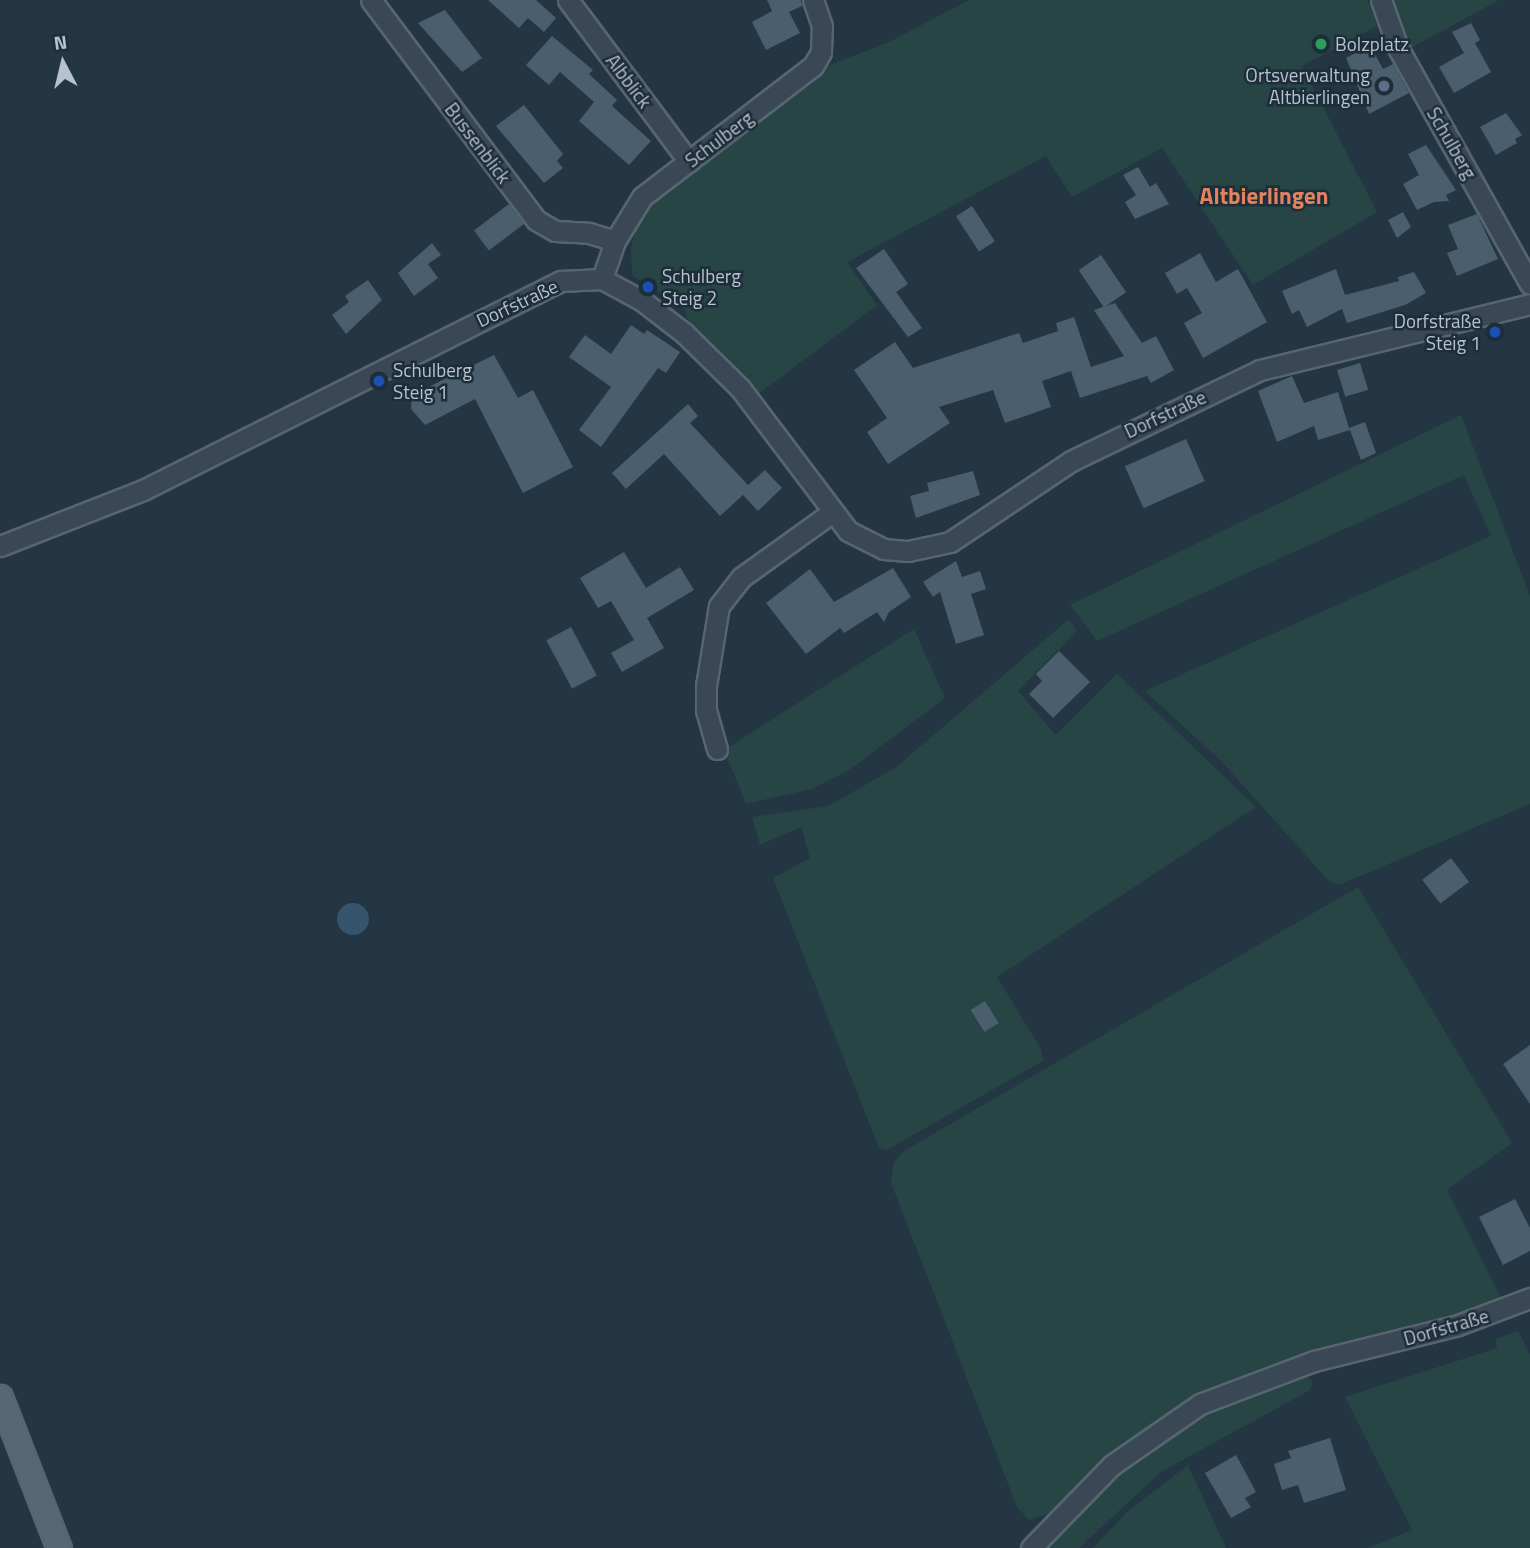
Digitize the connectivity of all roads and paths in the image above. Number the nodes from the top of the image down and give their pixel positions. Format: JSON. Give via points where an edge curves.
{"nodes":[{"id":1,"x":371,"y":0,"type":"edge"},
{"id":2,"x":568,"y":0,"type":"edge"},
{"id":3,"x":813,"y":0,"type":"edge"},
{"id":4,"x":1381,"y":0,"type":"edge"},
{"id":5,"x":689,"y":162,"type":"junction"},
{"id":6,"x":615,"y":241,"type":"junction"},
{"id":7,"x":602,"y":279,"type":"junction"},
{"id":8,"x":1530,"y":284,"type":"edge"},
{"id":9,"x":1530,"y":304,"type":"edge"},
{"id":10,"x":831,"y":513,"type":"junction"},
{"id":11,"x":0,"y":547,"type":"edge"},
{"id":12,"x":717,"y":749,"type":"dead end"},
{"id":13,"x":1530,"y":1298,"type":"edge"},
{"id":14,"x":0,"y":1397,"type":"edge"},
{"id":15,"x":59,"y":1548,"type":"edge"},
{"id":16,"x":1031,"y":1548,"type":"edge"}],
"edges":[{"from":1,"to":6,"type":"street","name":"Bussenblick","via":[[536,220],[555,231],[589,233]]},
{"from":2,"to":5,"type":"street","name":"Albblick"},
{"from":3,"to":5,"type":"street","name":"Schulberg","via":[[822,26],[821,52],[813,66]]},
{"from":4,"to":8,"type":"street","name":"Schulberg","via":[[1398,48]]},
{"from":5,"to":6,"type":"street","name":"Schulberg","via":[[642,197]]},
{"from":6,"to":7,"type":"street","name":"Schulberg"},
{"from":7,"to":10,"type":"street","name":"Dorfstraße","via":[[641,300],[709,355],[740,388]]},
{"from":7,"to":11,"type":"street","name":"Dorfstraße","via":[[561,281],[533,292],[292,419],[143,490]]},
{"from":9,"to":10,"type":"street","name":"Dorfstraße","via":[[1261,370],[1111,439],[970,532],[930,549],[884,549],[848,531]]},
{"from":10,"to":12,"type":"street","via":[[742,577],[719,606],[706,686],[706,710]]},
{"from":13,"to":16,"type":"street","name":"Dorfstraße","via":[[1458,1325],[1251,1382],[1200,1405],[1112,1465]]},
{"from":14,"to":15,"type":"main road"}]}
